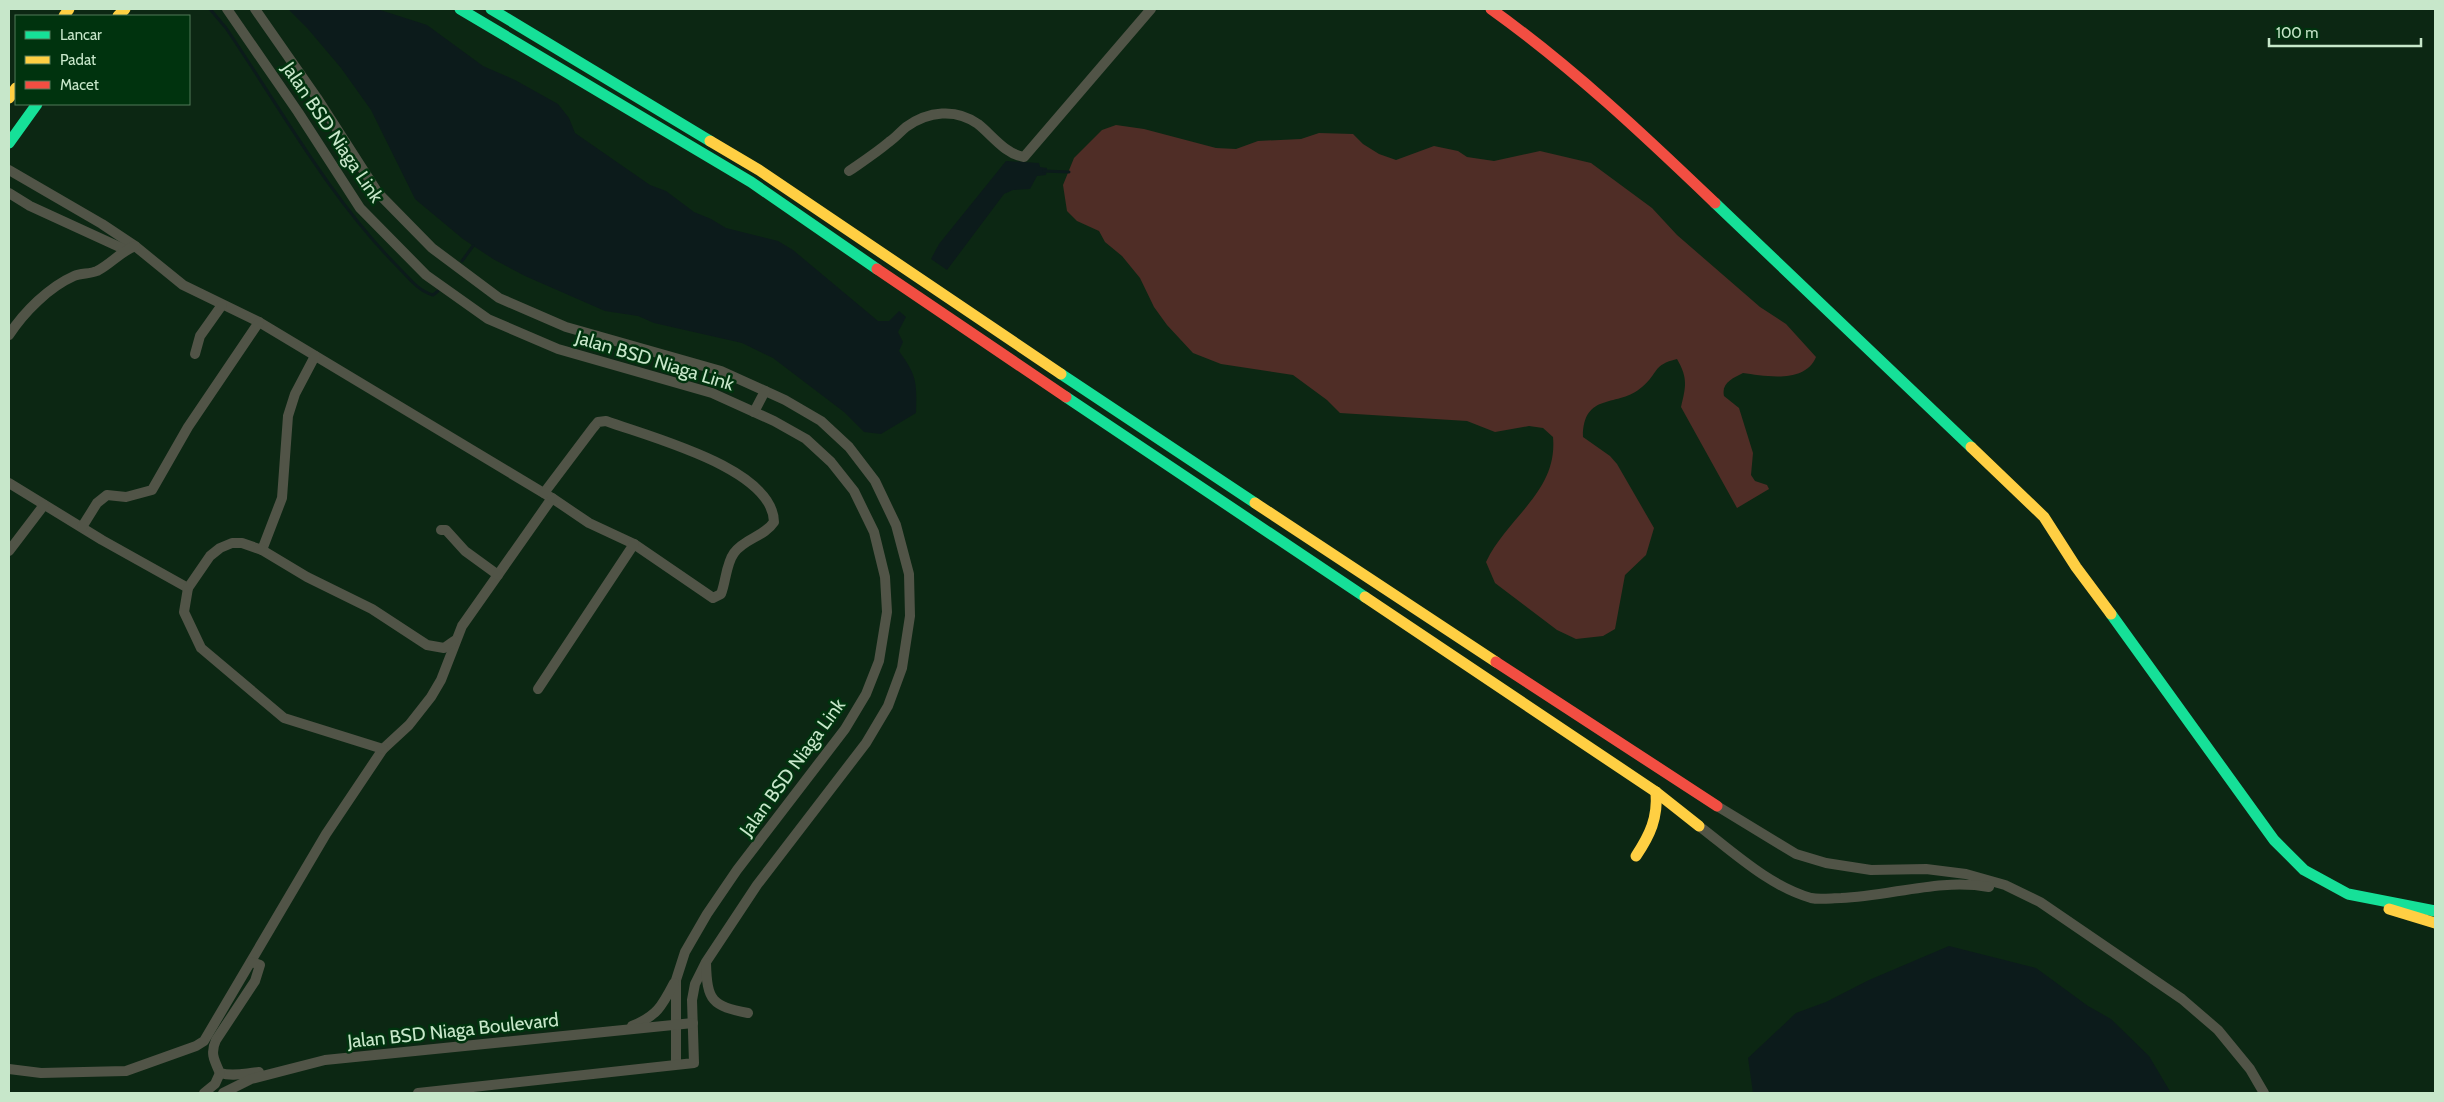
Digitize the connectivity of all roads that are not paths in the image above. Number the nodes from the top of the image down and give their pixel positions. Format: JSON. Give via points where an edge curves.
{"nodes":[{"id":1,"x":227,"y":9,"type":"edge"},
{"id":2,"x":255,"y":9,"type":"edge"},
{"id":3,"x":460,"y":9,"type":"edge"},
{"id":4,"x":491,"y":9,"type":"edge"},
{"id":5,"x":1151,"y":9,"type":"edge"},
{"id":6,"x":1491,"y":9,"type":"edge"},
{"id":7,"x":36,"y":105,"type":"edge"},
{"id":8,"x":9,"y":143,"type":"edge"},
{"id":9,"x":9,"y":170,"type":"edge"},
{"id":10,"x":848,"y":171,"type":"dead end"},
{"id":11,"x":9,"y":193,"type":"edge"},
{"id":12,"x":130,"y":248,"type":"junction"},
{"id":13,"x":222,"y":305,"type":"junction"},
{"id":14,"x":259,"y":322,"type":"junction"},
{"id":15,"x":9,"y":335,"type":"edge"},
{"id":16,"x":195,"y":354,"type":"dead end"},
{"id":17,"x":315,"y":356,"type":"junction"},
{"id":18,"x":765,"y":391,"type":"junction"},
{"id":19,"x":754,"y":412,"type":"junction"},
{"id":20,"x":9,"y":483,"type":"edge"},
{"id":21,"x":548,"y":496,"type":"junction"},
{"id":22,"x":44,"y":505,"type":"junction"},
{"id":23,"x":82,"y":527,"type":"junction"},
{"id":24,"x":441,"y":530,"type":"dead end"},
{"id":25,"x":634,"y":544,"type":"junction"},
{"id":26,"x":262,"y":550,"type":"junction"},
{"id":27,"x":9,"y":551,"type":"edge"},
{"id":28,"x":498,"y":575,"type":"junction"},
{"id":29,"x":188,"y":588,"type":"junction"},
{"id":30,"x":456,"y":639,"type":"junction"},
{"id":31,"x":538,"y":689,"type":"dead end"},
{"id":32,"x":383,"y":749,"type":"junction"},
{"id":33,"x":1656,"y":792,"type":"junction"},
{"id":34,"x":1717,"y":806,"type":"joint"},
{"id":35,"x":1699,"y":826,"type":"joint"},
{"id":36,"x":1636,"y":856,"type":"dead end"},
{"id":37,"x":2362,"y":897,"type":"junction"},
{"id":38,"x":2040,"y":902,"type":"junction"},
{"id":39,"x":2435,"y":911,"type":"edge"},
{"id":40,"x":2435,"y":923,"type":"edge"},
{"id":41,"x":252,"y":962,"type":"junction"},
{"id":42,"x":706,"y":962,"type":"junction"},
{"id":43,"x":676,"y":980,"type":"junction"},
{"id":44,"x":748,"y":1014,"type":"dead end"},
{"id":45,"x":693,"y":1023,"type":"junction"},
{"id":46,"x":676,"y":1025,"type":"junction"},
{"id":47,"x":622,"y":1031,"type":"junction"},
{"id":48,"x":676,"y":1064,"type":"junction"},
{"id":49,"x":9,"y":1069,"type":"edge"},
{"id":50,"x":277,"y":1072,"type":"junction"},
{"id":51,"x":220,"y":1073,"type":"junction"},
{"id":52,"x":204,"y":1093,"type":"edge"},
{"id":53,"x":223,"y":1093,"type":"edge"},
{"id":54,"x":418,"y":1093,"type":"edge"},
{"id":55,"x":2264,"y":1093,"type":"edge"}],
"edges":[{"from":1,"to":19,"type":"street","name":"Jalan BSD Niaga Link","via":[[360,208],[426,275],[488,318],[558,349],[712,393]]},
{"from":2,"to":18,"type":"street","name":"Jalan BSD Niaga Link","via":[[378,193],[432,248],[499,298],[566,327],[721,371]]},
{"from":3,"to":33,"type":"main road","via":[[751,182],[954,322]]},
{"from":4,"to":34,"type":"main road","via":[[760,170],[963,310]]},
{"from":5,"to":10,"type":"street","via":[[1024,157],[1015,156],[960,115],[942,113],[922,118],[906,127]]},
{"from":6,"to":37,"type":"main road","via":[[1529,36],[1622,114],[2044,517],[2076,567],[2274,840],[2304,870],[2348,894]]},
{"from":7,"to":8,"type":"main road"},
{"from":9,"to":12,"type":"street","via":[[102,224]]},
{"from":11,"to":12,"type":"street","via":[[30,206]]},
{"from":12,"to":13,"type":"street","via":[[183,286]]},
{"from":12,"to":15,"type":"street","via":[[96,271],[76,275],[47,294],[17,322]]},
{"from":13,"to":14,"type":"street"},
{"from":13,"to":16,"type":"street","via":[[200,336]]},
{"from":14,"to":17,"type":"street"},
{"from":14,"to":23,"type":"street","via":[[188,427],[152,490],[126,497],[107,495],[97,503]]},
{"from":17,"to":21,"type":"street"},
{"from":17,"to":26,"type":"street","via":[[295,394],[288,416],[282,498]]},
{"from":18,"to":19,"type":"street"},
{"from":18,"to":42,"type":"street","name":"Jalan BSD Niaga Link","via":[[821,421],[849,447],[875,481],[898,533],[909,574],[910,616],[902,668],[884,714],[866,743],[757,885]]},
{"from":19,"to":43,"type":"street","name":"Jalan BSD Niaga Link","via":[[806,439],[831,462],[854,491],[874,532],[885,577],[887,612],[879,661],[866,694],[845,729],[707,914],[685,952]]},
{"from":20,"to":22,"type":"street"},
{"from":21,"to":25,"type":"street","via":[[589,523]]},
{"from":21,"to":25,"type":"street","via":[[593,428],[598,422],[606,421],[726,465],[750,481],[774,512],[774,522],[769,530],[735,551],[722,590],[716,598]]},
{"from":21,"to":28,"type":"street"},
{"from":22,"to":23,"type":"street"},
{"from":22,"to":27,"type":"street"},
{"from":23,"to":29,"type":"street"},
{"from":24,"to":28,"type":"street","via":[[446,530],[465,552]]},
{"from":25,"to":31,"type":"street"},
{"from":26,"to":29,"type":"street","via":[[242,543],[220,548],[210,556]]},
{"from":26,"to":30,"type":"street","via":[[307,577],[372,609],[427,645],[444,648]]},
{"from":28,"to":30,"type":"street"},
{"from":29,"to":32,"type":"street","via":[[184,612],[201,648],[284,718]]},
{"from":30,"to":32,"type":"street","via":[[431,697],[409,725]]},
{"from":32,"to":41,"type":"street","via":[[326,834]]},
{"from":33,"to":35,"type":"main road"},
{"from":33,"to":36,"type":"main road","via":[[1655,829]]},
{"from":34,"to":38,"type":"street","via":[[1796,854],[1826,863],[1871,870],[1926,869],[1966,874],[2005,886]]},
{"from":35,"to":38,"type":"street","via":[[1779,884],[1812,898],[1863,897],[1967,883],[2005,890]]},
{"from":37,"to":39,"type":"main road"},
{"from":37,"to":40,"type":"main road","via":[[2406,916]]},
{"from":38,"to":55,"type":"street","via":[[2182,1000],[2218,1030],[2250,1068]]},
{"from":41,"to":49,"type":"street","via":[[208,1036],[196,1046],[126,1071],[41,1073]]},
{"from":41,"to":51,"type":"street","via":[[260,966],[255,981],[213,1047],[212,1057]]},
{"from":42,"to":44,"type":"street","via":[[712,998],[722,1008]]},
{"from":42,"to":45,"type":"street","name":"Jalan BSD Niaga Link","via":[[695,984]]},
{"from":43,"to":46,"type":"street","name":"Jalan BSD Niaga Link"},
{"from":43,"to":47,"type":"street","via":[[661,1009]]},
{"from":45,"to":46,"type":"street","name":"Jalan BSD Niaga Boulevard"},
{"from":45,"to":48,"type":"street","name":"Jalan BSD Niaga Link","via":[[694,1063]]},
{"from":46,"to":47,"type":"street","name":"Jalan BSD Niaga Boulevard"},
{"from":46,"to":48,"type":"street","name":"Jalan BSD Niaga Link"},
{"from":47,"to":50,"type":"street","name":"Jalan BSD Niaga Boulevard","via":[[325,1060]]},
{"from":48,"to":54,"type":"street"},
{"from":50,"to":51,"type":"street","via":[[243,1073],[235,1077]]},
{"from":50,"to":53,"type":"street","name":"Jalan BSD Niaga Boulevard","via":[[251,1079]]},
{"from":51,"to":52,"type":"street","via":[[215,1084]]}]}
